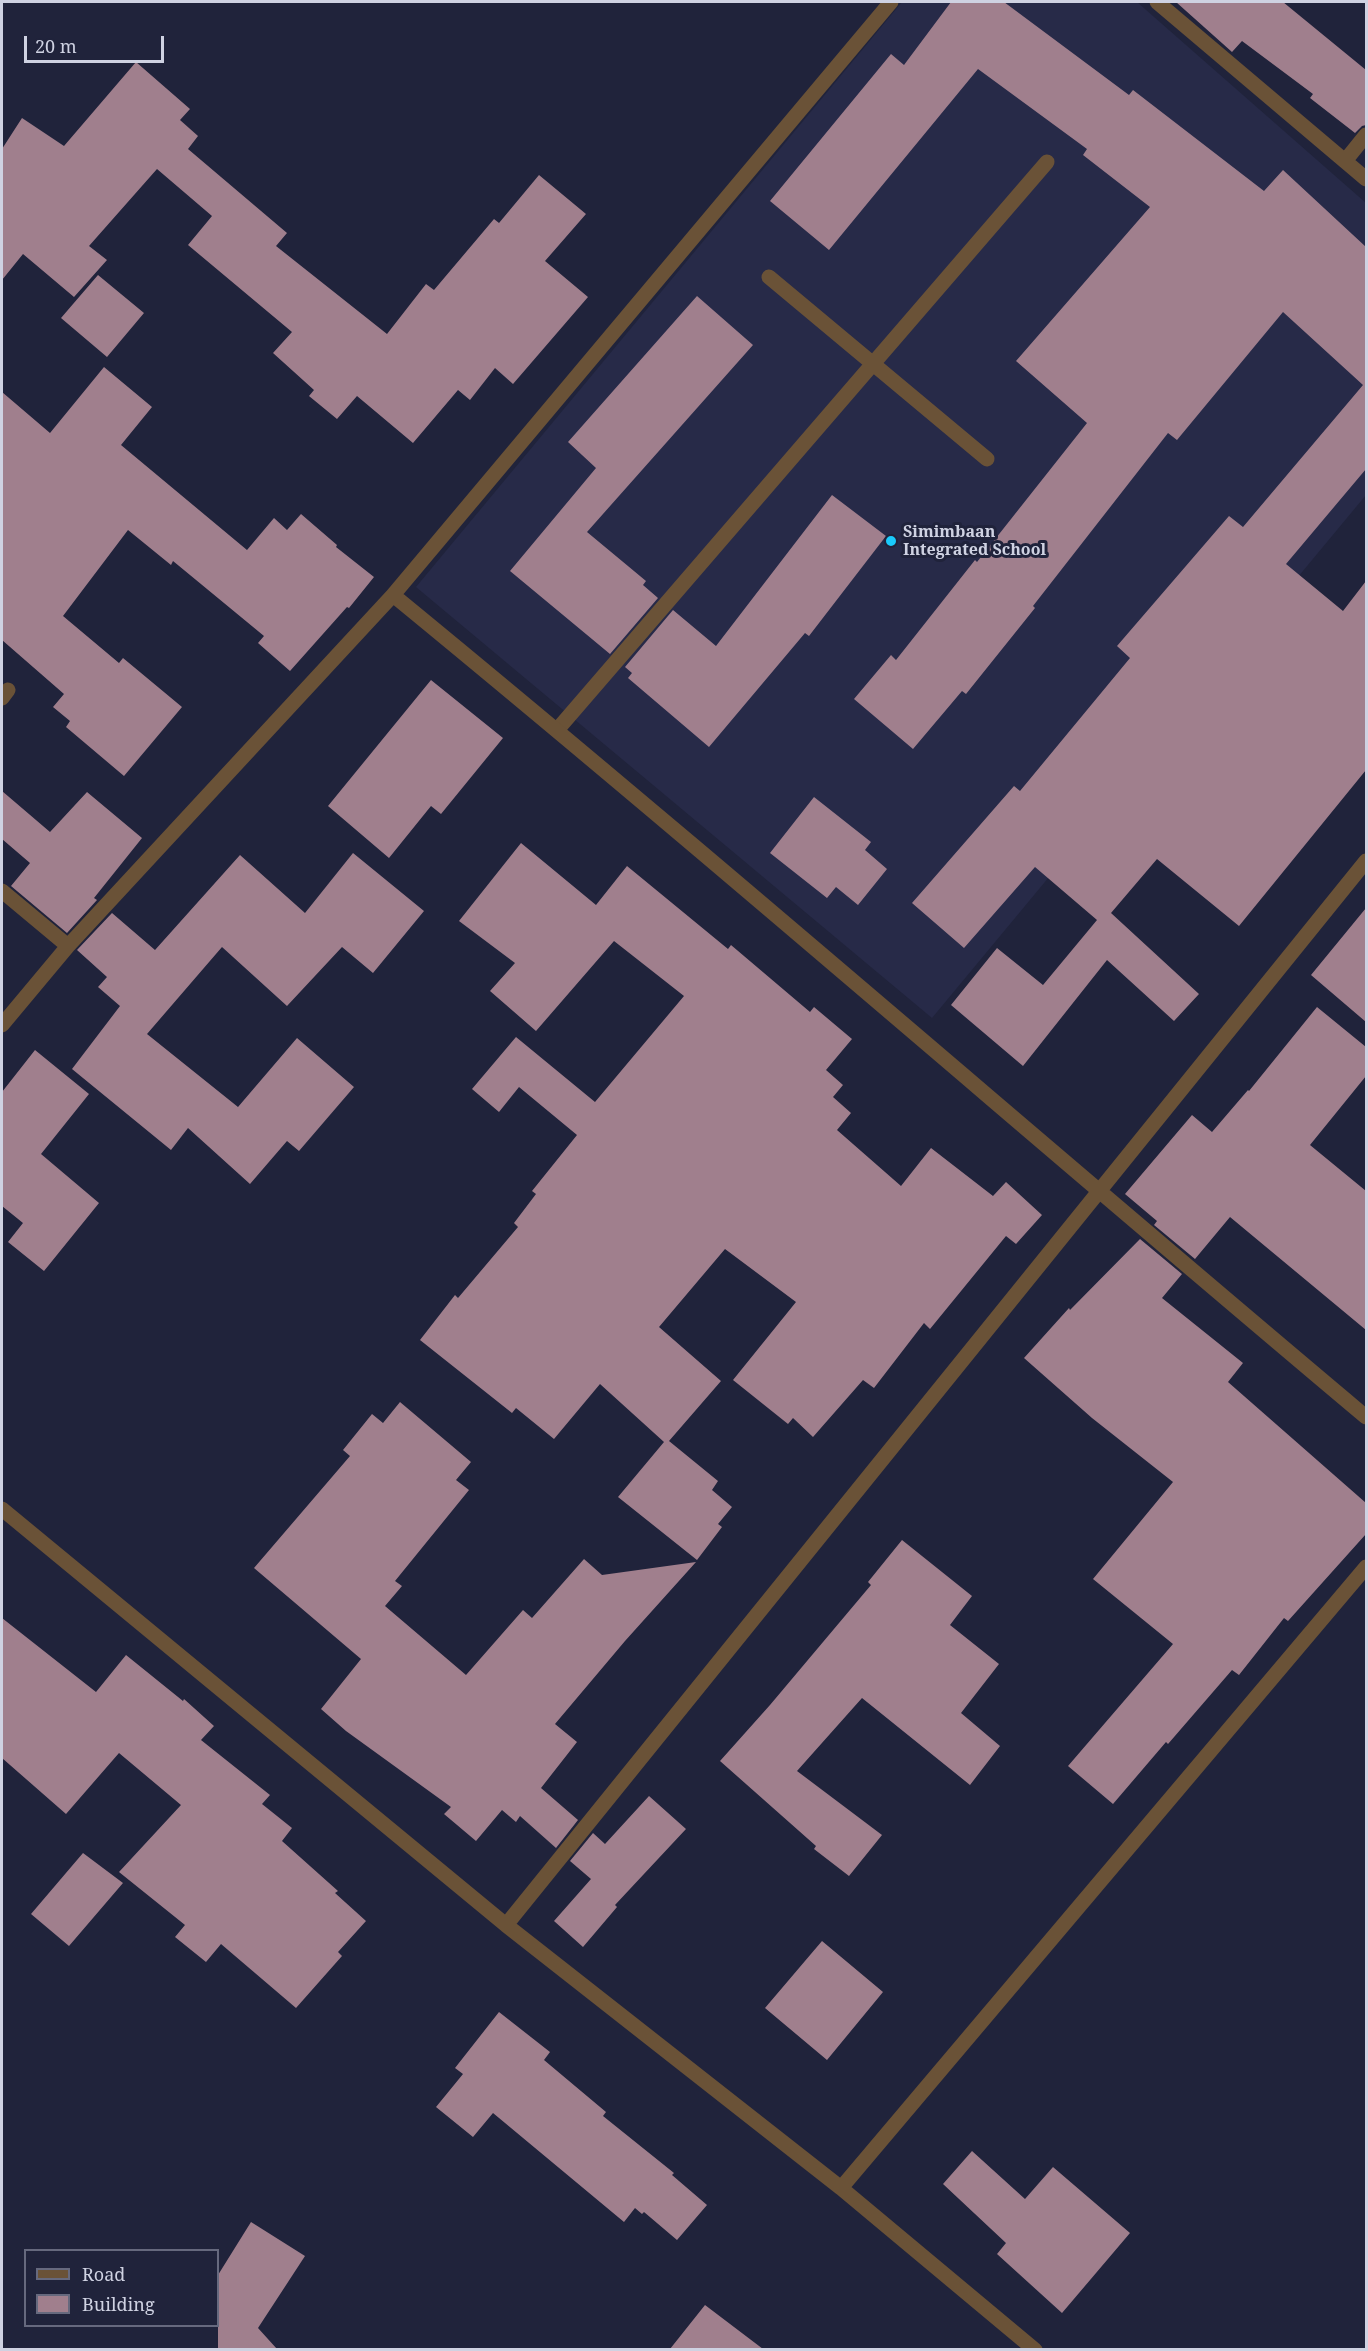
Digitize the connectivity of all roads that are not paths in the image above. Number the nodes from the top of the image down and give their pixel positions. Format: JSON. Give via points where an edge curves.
{"nodes":[{"id":1,"x":891,"y":2,"type":"edge"},
{"id":2,"x":1157,"y":2,"type":"edge"},
{"id":3,"x":1366,"y":135,"type":"edge"},
{"id":4,"x":1345,"y":161,"type":"junction"},
{"id":5,"x":1047,"y":162,"type":"dead end"},
{"id":6,"x":1366,"y":179,"type":"edge"},
{"id":7,"x":769,"y":277,"type":"dead end"},
{"id":8,"x":873,"y":364,"type":"junction"},
{"id":9,"x":987,"y":459,"type":"dead end"},
{"id":10,"x":393,"y":595,"type":"junction"},
{"id":11,"x":557,"y":730,"type":"junction"},
{"id":12,"x":1366,"y":861,"type":"edge"},
{"id":13,"x":2,"y":891,"type":"edge"},
{"id":14,"x":68,"y":946,"type":"junction"},
{"id":15,"x":2,"y":1025,"type":"edge"},
{"id":16,"x":1099,"y":1193,"type":"junction"},
{"id":17,"x":1366,"y":1417,"type":"edge"},
{"id":18,"x":2,"y":1509,"type":"edge"},
{"id":19,"x":1366,"y":1567,"type":"edge"},
{"id":20,"x":506,"y":1925,"type":"junction"},
{"id":21,"x":841,"y":2188,"type":"junction"},
{"id":22,"x":1035,"y":2349,"type":"edge"}],
"edges":[{"from":1,"to":10,"type":"street"},
{"from":2,"to":4,"type":"street"},
{"from":3,"to":4,"type":"street"},
{"from":4,"to":6,"type":"street"},
{"from":5,"to":8,"type":"street"},
{"from":7,"to":8,"type":"street"},
{"from":8,"to":9,"type":"street"},
{"from":8,"to":11,"type":"street"},
{"from":10,"to":11,"type":"street"},
{"from":10,"to":14,"type":"street"},
{"from":11,"to":16,"type":"street"},
{"from":12,"to":16,"type":"street"},
{"from":13,"to":14,"type":"street"},
{"from":14,"to":15,"type":"street"},
{"from":16,"to":17,"type":"street"},
{"from":16,"to":20,"type":"street"},
{"from":18,"to":20,"type":"street"},
{"from":19,"to":21,"type":"street"},
{"from":20,"to":21,"type":"street"},
{"from":21,"to":22,"type":"street"}]}
